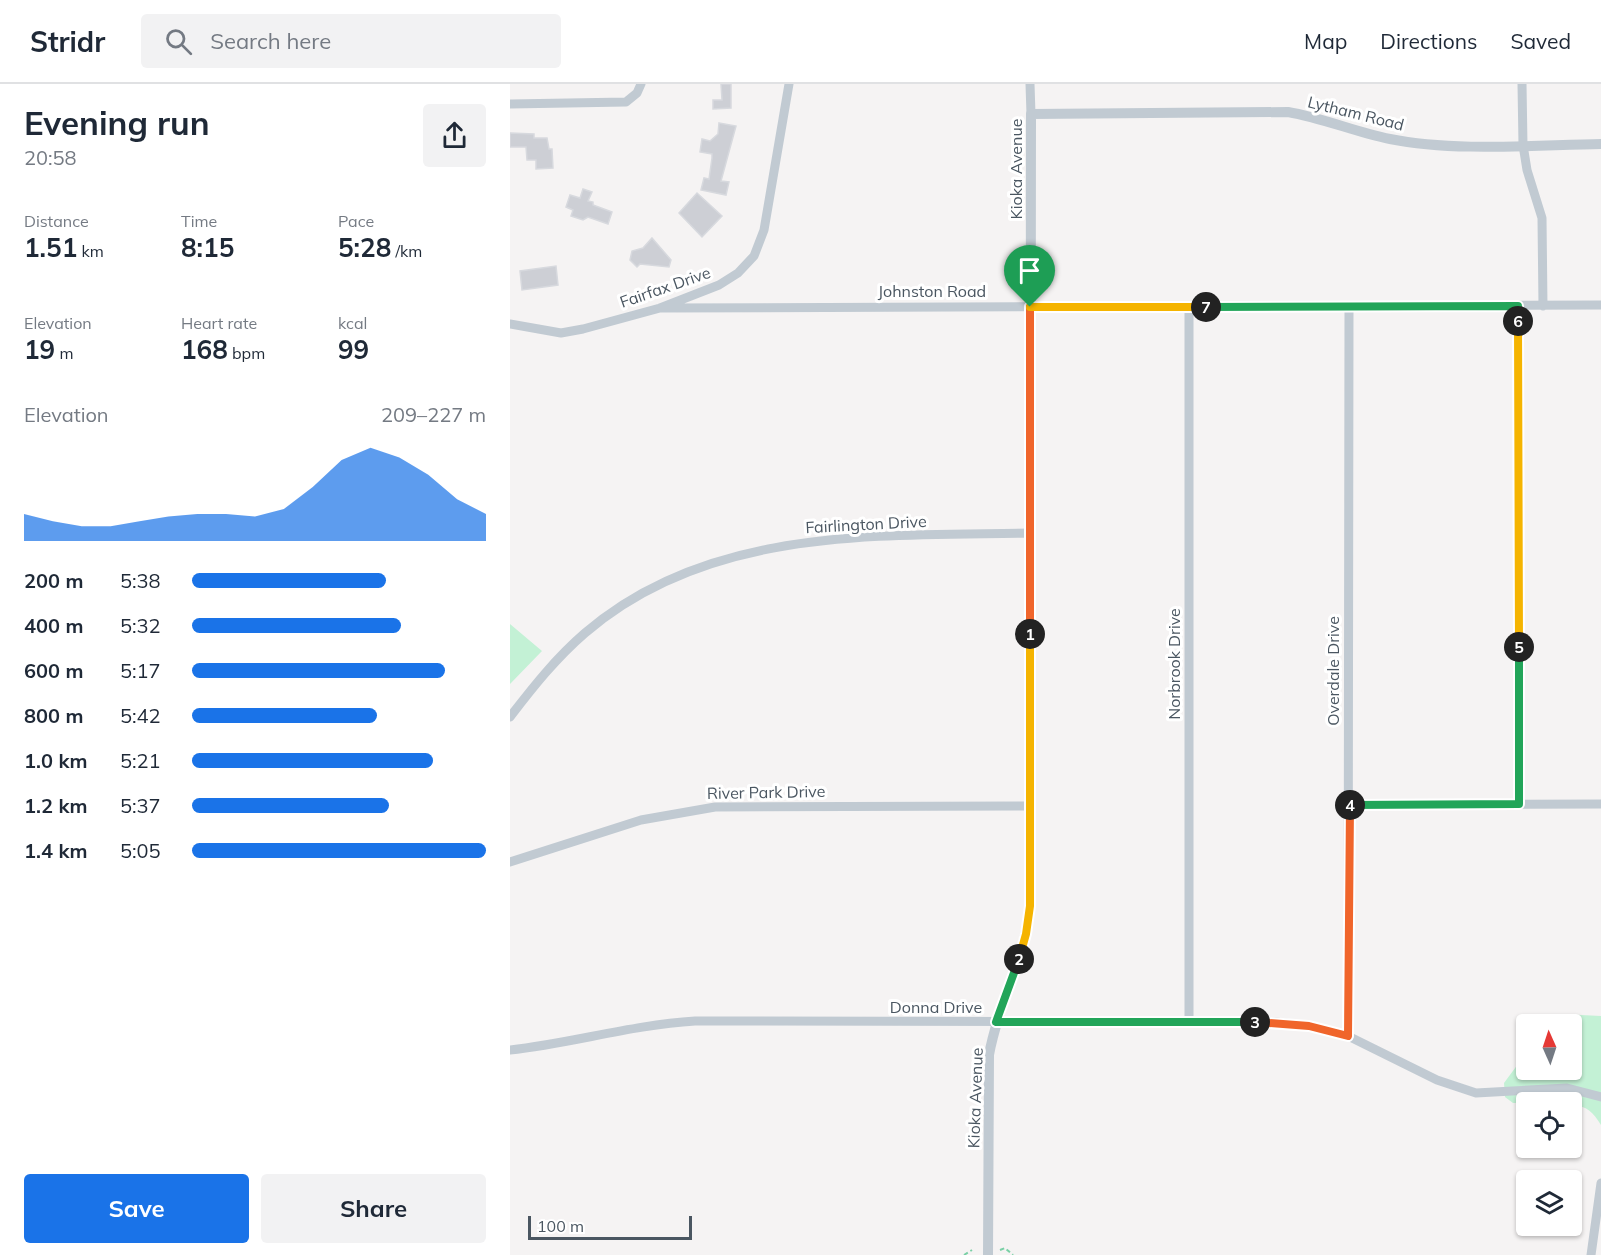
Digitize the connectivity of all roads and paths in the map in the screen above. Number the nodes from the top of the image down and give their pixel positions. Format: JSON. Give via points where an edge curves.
{"nodes":[{"id":1,"x":641,"y":84,"type":"edge"},
{"id":2,"x":789,"y":84,"type":"edge"},
{"id":3,"x":1030,"y":84,"type":"edge"},
{"id":4,"x":1522,"y":84,"type":"edge"},
{"id":5,"x":510,"y":104,"type":"edge"},
{"id":6,"x":1031,"y":114,"type":"junction"},
{"id":7,"x":1601,"y":144,"type":"edge"},
{"id":8,"x":1523,"y":145,"type":"junction"},
{"id":9,"x":1601,"y":305,"type":"edge"},
{"id":10,"x":1518,"y":306,"type":"junction"},
{"id":11,"x":1543,"y":306,"type":"junction"},
{"id":12,"x":1030,"y":307,"type":"junction"},
{"id":13,"x":1189,"y":307,"type":"junction"},
{"id":14,"x":1348,"y":307,"type":"junction"},
{"id":15,"x":660,"y":308,"type":"junction"},
{"id":16,"x":510,"y":324,"type":"edge"},
{"id":17,"x":1031,"y":533,"type":"junction"},
{"id":18,"x":510,"y":717,"type":"edge"},
{"id":19,"x":1519,"y":804,"type":"junction"},
{"id":20,"x":1601,"y":804,"type":"edge"},
{"id":21,"x":1348,"y":805,"type":"junction"},
{"id":22,"x":1029,"y":806,"type":"junction"},
{"id":23,"x":510,"y":862,"type":"edge"},
{"id":24,"x":1189,"y":1021,"type":"junction"},
{"id":25,"x":996,"y":1022,"type":"junction"},
{"id":26,"x":1348,"y":1036,"type":"junction"},
{"id":27,"x":510,"y":1050,"type":"edge"},
{"id":28,"x":1601,"y":1097,"type":"edge"},
{"id":29,"x":1601,"y":1183,"type":"edge"},
{"id":30,"x":972,"y":1250,"type":"dead end"},
{"id":31,"x":1000,"y":1250,"type":"dead end"},
{"id":32,"x":964,"y":1255,"type":"edge"},
{"id":33,"x":988,"y":1255,"type":"edge"},
{"id":34,"x":1013,"y":1255,"type":"edge"},
{"id":35,"x":1591,"y":1255,"type":"edge"}],
"edges":[{"from":1,"to":5,"type":"street","via":[[632,98],[613,103]]},
{"from":2,"to":15,"type":"street","name":"Fairfax Drive","via":[[764,230],[754,256],[725,281]]},
{"from":3,"to":6,"type":"street","name":"Kioka Avenue"},
{"from":4,"to":8,"type":"street"},
{"from":6,"to":8,"type":"street","name":"Lytham Road","via":[[1288,112],[1401,141]]},
{"from":6,"to":12,"type":"street","name":"Kioka Avenue"},
{"from":7,"to":8,"type":"street","name":"Lytham Road"},
{"from":8,"to":11,"type":"street","via":[[1542,218]]},
{"from":9,"to":11,"type":"street","name":"Johnston Road"},
{"from":10,"to":11,"type":"street","name":"Johnston Road"},
{"from":10,"to":14,"type":"street","name":"Johnston Road"},
{"from":10,"to":19,"type":"street"},
{"from":12,"to":13,"type":"street","name":"Johnston Road"},
{"from":12,"to":15,"type":"street","name":"Johnston Road"},
{"from":12,"to":17,"type":"street","name":"Kioka Avenue"},
{"from":13,"to":14,"type":"street","name":"Johnston Road"},
{"from":13,"to":24,"type":"street","name":"Norbrook Drive"},
{"from":14,"to":21,"type":"street","name":"Overdale Drive"},
{"from":15,"to":16,"type":"street","name":"Fairfax Drive","via":[[561,333]]},
{"from":17,"to":18,"type":"street","name":"Fairlington Drive","via":[[811,540],[765,548],[696,569],[639,596],[587,632],[552,664]]},
{"from":17,"to":22,"type":"street","name":"Kioka Avenue"},
{"from":19,"to":20,"type":"street"},
{"from":19,"to":21,"type":"street"},
{"from":21,"to":26,"type":"street","name":"Overdale Drive"},
{"from":22,"to":23,"type":"street","name":"River Park Drive","via":[[715,807],[641,820]]},
{"from":22,"to":25,"type":"street","name":"Kioka Avenue","via":[[1029,919],[1023,948]]},
{"from":24,"to":25,"type":"street","name":"Donna Drive"},
{"from":24,"to":26,"type":"street","name":"Donna Drive","via":[[1276,1022]]},
{"from":25,"to":27,"type":"street","name":"Donna Drive","via":[[695,1021],[626,1028]]},
{"from":25,"to":33,"type":"street","name":"Kioka Avenue","via":[[989,1055]]},
{"from":26,"to":28,"type":"street","name":"Donna Drive","via":[[1437,1080],[1476,1093],[1567,1088]]},
{"from":29,"to":35,"type":"street"},
{"from":30,"to":32,"type":"path"},
{"from":31,"to":34,"type":"path","via":[[1005,1248]]}]}
